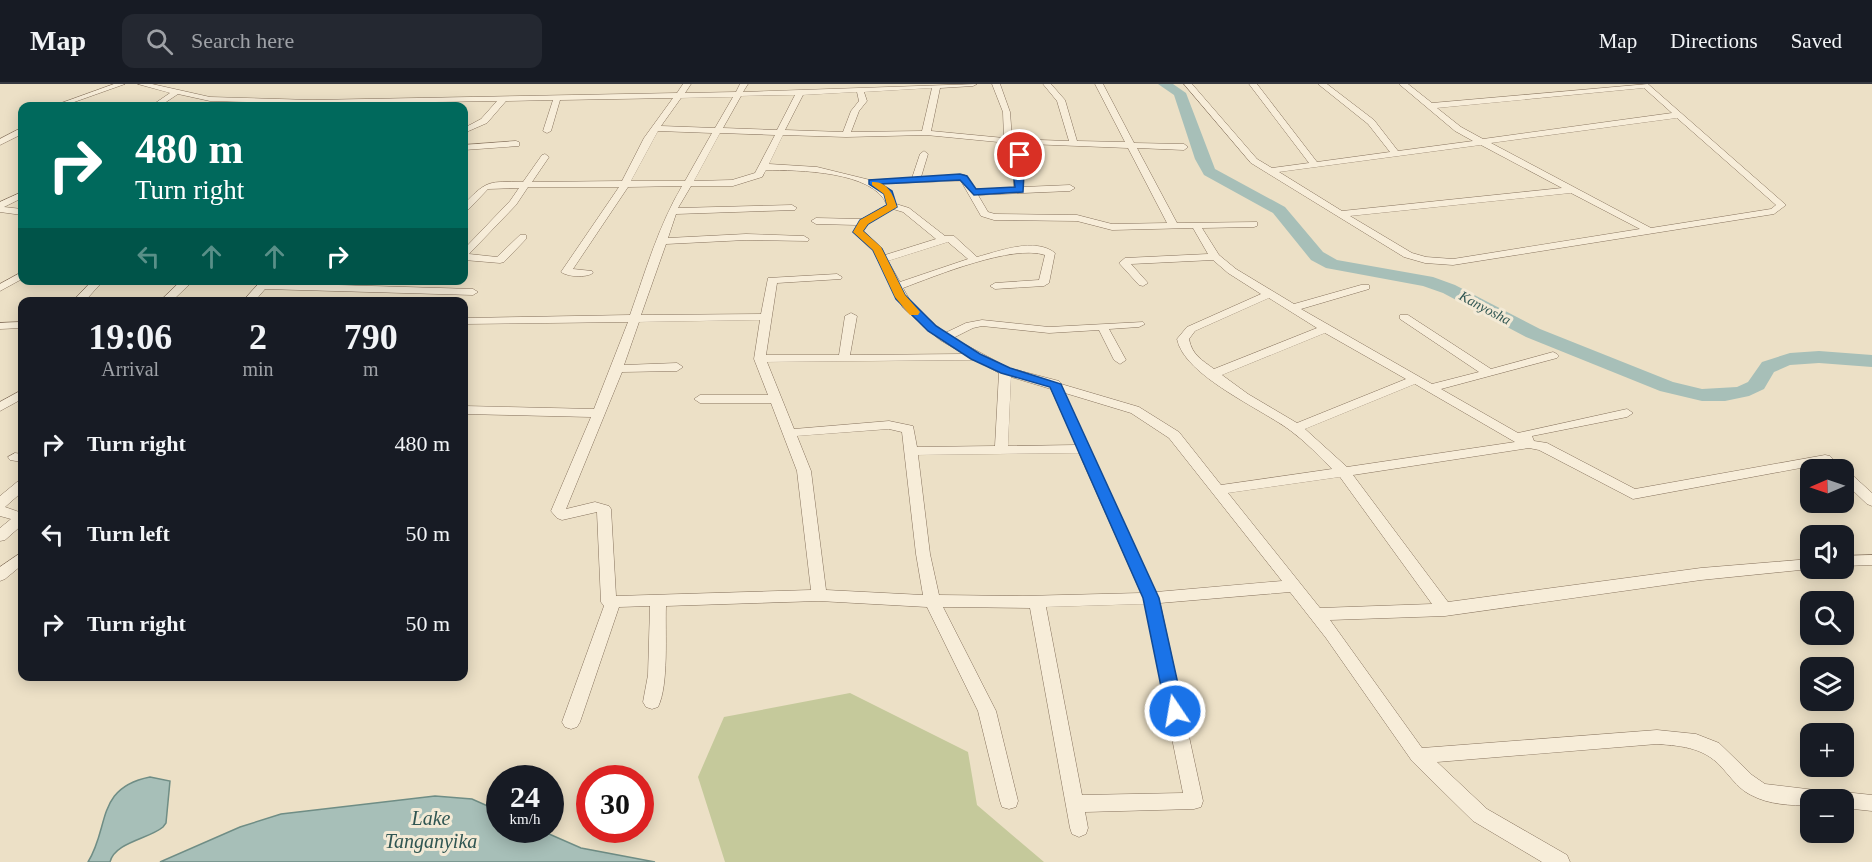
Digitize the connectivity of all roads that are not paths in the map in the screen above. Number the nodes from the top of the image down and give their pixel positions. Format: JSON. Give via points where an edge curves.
{"nodes":[{"id":1,"x":121,"y":84,"type":"edge"},
{"id":2,"x":142,"y":84,"type":"edge"},
{"id":3,"x":687,"y":84,"type":"edge"},
{"id":4,"x":744,"y":84,"type":"edge"},
{"id":5,"x":973,"y":84,"type":"edge"},
{"id":6,"x":996,"y":84,"type":"edge"},
{"id":7,"x":1047,"y":84,"type":"edge"},
{"id":8,"x":1099,"y":84,"type":"edge"},
{"id":9,"x":1188,"y":84,"type":"edge"},
{"id":10,"x":1253,"y":84,"type":"edge"},
{"id":11,"x":1322,"y":84,"type":"edge"},
{"id":12,"x":1403,"y":84,"type":"edge"},
{"id":13,"x":937,"y":85,"type":"edge"},
{"id":14,"x":1644,"y":85,"type":"edge"},
{"id":15,"x":813,"y":88,"type":"edge"},
{"id":16,"x":864,"y":88,"type":"edge"},
{"id":17,"x":176,"y":93,"type":"junction"},
{"id":18,"x":800,"y":93,"type":"junction"},
{"id":19,"x":740,"y":95,"type":"junction"},
{"id":20,"x":679,"y":96,"type":"junction"},
{"id":21,"x":504,"y":98,"type":"junction"},
{"id":22,"x":557,"y":98,"type":"junction"},
{"id":23,"x":69,"y":102,"type":"edge"},
{"id":24,"x":161,"y":102,"type":"edge"},
{"id":25,"x":312,"y":102,"type":"edge"},
{"id":26,"x":419,"y":102,"type":"edge"},
{"id":27,"x":1429,"y":106,"type":"junction"},
{"id":28,"x":1678,"y":115,"type":"junction"},
{"id":29,"x":655,"y":128,"type":"junction"},
{"id":30,"x":468,"y":129,"type":"edge"},
{"id":31,"x":719,"y":130,"type":"junction"},
{"id":32,"x":547,"y":131,"type":"dead end"},
{"id":33,"x":18,"y":133,"type":"edge"},
{"id":34,"x":781,"y":133,"type":"junction"},
{"id":35,"x":926,"y":133,"type":"junction"},
{"id":36,"x":846,"y":135,"type":"junction"},
{"id":37,"x":1008,"y":141,"type":"junction"},
{"id":38,"x":1024,"y":141,"type":"junction"},
{"id":39,"x":0,"y":142,"type":"edge"},
{"id":40,"x":1483,"y":142,"type":"junction"},
{"id":41,"x":516,"y":144,"type":"dead end"},
{"id":42,"x":1074,"y":144,"type":"junction"},
{"id":43,"x":1132,"y":146,"type":"junction"},
{"id":44,"x":1184,"y":147,"type":"dead end"},
{"id":45,"x":468,"y":148,"type":"edge"},
{"id":46,"x":924,"y":154,"type":"dead end"},
{"id":47,"x":1396,"y":154,"type":"junction"},
{"id":48,"x":545,"y":157,"type":"dead end"},
{"id":49,"x":1316,"y":166,"type":"junction"},
{"id":50,"x":765,"y":167,"type":"junction"},
{"id":51,"x":1270,"y":171,"type":"junction"},
{"id":52,"x":916,"y":179,"type":"junction"},
{"id":53,"x":872,"y":182,"type":"junction"},
{"id":54,"x":685,"y":184,"type":"junction"},
{"id":55,"x":525,"y":186,"type":"junction"},
{"id":56,"x":622,"y":186,"type":"junction"},
{"id":57,"x":1070,"y":188,"type":"dead end"},
{"id":58,"x":1019,"y":190,"type":"junction"},
{"id":59,"x":1570,"y":190,"type":"junction"},
{"id":60,"x":974,"y":192,"type":"junction"},
{"id":61,"x":18,"y":197,"type":"edge"},
{"id":62,"x":468,"y":205,"type":"edge"},
{"id":63,"x":0,"y":207,"type":"edge"},
{"id":64,"x":892,"y":207,"type":"junction"},
{"id":65,"x":792,"y":208,"type":"dead end"},
{"id":66,"x":18,"y":211,"type":"edge"},
{"id":67,"x":672,"y":211,"type":"junction"},
{"id":68,"x":1340,"y":214,"type":"junction"},
{"id":69,"x":816,"y":221,"type":"dead end"},
{"id":70,"x":864,"y":222,"type":"junction"},
{"id":71,"x":1195,"y":224,"type":"junction"},
{"id":72,"x":1254,"y":224,"type":"dead end"},
{"id":73,"x":1173,"y":225,"type":"junction"},
{"id":74,"x":1650,"y":231,"type":"junction"},
{"id":75,"x":523,"y":237,"type":"dead end"},
{"id":76,"x":804,"y":239,"type":"dead end"},
{"id":77,"x":942,"y":239,"type":"junction"},
{"id":78,"x":660,"y":242,"type":"junction"},
{"id":79,"x":468,"y":251,"type":"edge"},
{"id":80,"x":468,"y":256,"type":"edge"},
{"id":81,"x":1215,"y":257,"type":"junction"},
{"id":82,"x":883,"y":259,"type":"junction"},
{"id":83,"x":975,"y":260,"type":"junction"},
{"id":84,"x":588,"y":273,"type":"dead end"},
{"id":85,"x":18,"y":277,"type":"edge"},
{"id":86,"x":837,"y":277,"type":"dead end"},
{"id":87,"x":1143,"y":283,"type":"dead end"},
{"id":88,"x":94,"y":285,"type":"edge"},
{"id":89,"x":183,"y":285,"type":"edge"},
{"id":90,"x":263,"y":285,"type":"edge"},
{"id":91,"x":311,"y":285,"type":"edge"},
{"id":92,"x":995,"y":286,"type":"dead end"},
{"id":93,"x":896,"y":287,"type":"junction"},
{"id":94,"x":1365,"y":287,"type":"dead end"},
{"id":95,"x":0,"y":288,"type":"edge"},
{"id":96,"x":473,"y":292,"type":"dead end"},
{"id":97,"x":1269,"y":294,"type":"junction"},
{"id":98,"x":81,"y":297,"type":"edge"},
{"id":99,"x":170,"y":297,"type":"edge"},
{"id":100,"x":252,"y":297,"type":"edge"},
{"id":101,"x":1293,"y":308,"type":"junction"},
{"id":102,"x":851,"y":316,"type":"dead end"},
{"id":103,"x":766,"y":317,"type":"junction"},
{"id":104,"x":1404,"y":317,"type":"dead end"},
{"id":105,"x":635,"y":318,"type":"junction"},
{"id":106,"x":468,"y":321,"type":"edge"},
{"id":107,"x":1139,"y":324,"type":"dead end"},
{"id":108,"x":0,"y":326,"type":"edge"},
{"id":109,"x":18,"y":326,"type":"edge"},
{"id":110,"x":1101,"y":326,"type":"junction"},
{"id":111,"x":1326,"y":329,"type":"junction"},
{"id":112,"x":944,"y":338,"type":"junction"},
{"id":113,"x":1553,"y":356,"type":"dead end"},
{"id":114,"x":976,"y":357,"type":"junction"},
{"id":115,"x":844,"y":358,"type":"junction"},
{"id":116,"x":760,"y":359,"type":"junction"},
{"id":117,"x":1120,"y":360,"type":"dead end"},
{"id":118,"x":677,"y":367,"type":"dead end"},
{"id":119,"x":617,"y":369,"type":"junction"},
{"id":120,"x":1005,"y":371,"type":"junction"},
{"id":121,"x":1488,"y":372,"type":"junction"},
{"id":122,"x":1214,"y":374,"type":"junction"},
{"id":123,"x":1415,"y":380,"type":"junction"},
{"id":124,"x":1055,"y":384,"type":"junction"},
{"id":125,"x":1430,"y":388,"type":"junction"},
{"id":126,"x":18,"y":396,"type":"edge"},
{"id":127,"x":699,"y":399,"type":"dead end"},
{"id":128,"x":774,"y":399,"type":"junction"},
{"id":129,"x":0,"y":407,"type":"edge"},
{"id":130,"x":468,"y":410,"type":"edge"},
{"id":131,"x":598,"y":413,"type":"junction"},
{"id":132,"x":1627,"y":413,"type":"dead end"},
{"id":133,"x":1296,"y":428,"type":"junction"},
{"id":134,"x":789,"y":433,"type":"junction"},
{"id":135,"x":1529,"y":444,"type":"junction"},
{"id":136,"x":1001,"y":449,"type":"junction"},
{"id":137,"x":1085,"y":449,"type":"junction"},
{"id":138,"x":912,"y":451,"type":"junction"},
{"id":139,"x":1800,"y":464,"type":"edge"},
{"id":140,"x":1342,"y":470,"type":"junction"},
{"id":141,"x":1854,"y":484,"type":"edge"},
{"id":142,"x":18,"y":488,"type":"edge"},
{"id":143,"x":1219,"y":490,"type":"junction"},
{"id":144,"x":1872,"y":501,"type":"edge"},
{"id":145,"x":0,"y":504,"type":"edge"},
{"id":146,"x":0,"y":511,"type":"edge"},
{"id":147,"x":18,"y":517,"type":"edge"},
{"id":148,"x":18,"y":521,"type":"edge"},
{"id":149,"x":0,"y":536,"type":"edge"},
{"id":150,"x":18,"y":560,"type":"edge"},
{"id":151,"x":1872,"y":560,"type":"edge"},
{"id":152,"x":1854,"y":561,"type":"edge"},
{"id":153,"x":1800,"y":565,"type":"edge"},
{"id":154,"x":0,"y":576,"type":"edge"},
{"id":155,"x":1295,"y":586,"type":"junction"},
{"id":156,"x":819,"y":595,"type":"junction"},
{"id":157,"x":1151,"y":598,"type":"junction"},
{"id":158,"x":658,"y":600,"type":"junction"},
{"id":159,"x":932,"y":601,"type":"junction"},
{"id":160,"x":1037,"y":602,"type":"junction"},
{"id":161,"x":613,"y":603,"type":"junction"},
{"id":162,"x":1445,"y":610,"type":"junction"},
{"id":163,"x":1316,"y":614,"type":"junction"},
{"id":164,"x":651,"y":702,"type":"dead end"},
{"id":165,"x":571,"y":722,"type":"dead end"},
{"id":166,"x":1418,"y":756,"type":"junction"},
{"id":167,"x":1800,"y":796,"type":"edge"},
{"id":168,"x":1009,"y":801,"type":"dead end"},
{"id":169,"x":1854,"y":801,"type":"edge"},
{"id":170,"x":1872,"y":803,"type":"edge"},
{"id":171,"x":1074,"y":804,"type":"junction"},
{"id":172,"x":1079,"y":828,"type":"dead end"},
{"id":173,"x":1560,"y":862,"type":"edge"}],
"edges":[{"from":1,"to":23,"type":"street"},
{"from":2,"to":17,"type":"street"},
{"from":3,"to":20,"type":"street"},
{"from":4,"to":19,"type":"street"},
{"from":5,"to":13,"type":"street"},
{"from":6,"to":37,"type":"street","via":[[1009,121]]},
{"from":7,"to":42,"type":"street","via":[[1061,100]]},
{"from":8,"to":43,"type":"street"},
{"from":9,"to":51,"type":"street","via":[[1243,151]]},
{"from":10,"to":49,"type":"street"},
{"from":11,"to":47,"type":"street","via":[[1371,122]]},
{"from":12,"to":27,"type":"street"},
{"from":13,"to":16,"type":"street"},
{"from":13,"to":35,"type":"street"},
{"from":14,"to":27,"type":"street"},
{"from":14,"to":28,"type":"street"},
{"from":15,"to":16,"type":"street"},
{"from":15,"to":18,"type":"street"},
{"from":16,"to":36,"type":"street","via":[[863,100]]},
{"from":17,"to":24,"type":"street"},
{"from":17,"to":25,"type":"street","via":[[218,99]]},
{"from":18,"to":19,"type":"street"},
{"from":18,"to":34,"type":"street"},
{"from":19,"to":20,"type":"street"},
{"from":19,"to":31,"type":"street"},
{"from":20,"to":22,"type":"street"},
{"from":20,"to":29,"type":"street"},
{"from":21,"to":22,"type":"street"},
{"from":21,"to":26,"type":"street"},
{"from":21,"to":30,"type":"street","via":[[484,121]]},
{"from":22,"to":32,"type":"street"},
{"from":27,"to":40,"type":"street","via":[[1444,120]]},
{"from":28,"to":40,"type":"street"},
{"from":28,"to":74,"type":"street","via":[[1781,205],[1774,211]]},
{"from":29,"to":31,"type":"street"},
{"from":29,"to":56,"type":"street"},
{"from":31,"to":34,"type":"street"},
{"from":31,"to":54,"type":"street"},
{"from":33,"to":39,"type":"street"},
{"from":34,"to":36,"type":"street"},
{"from":34,"to":50,"type":"street"},
{"from":35,"to":36,"type":"street"},
{"from":35,"to":37,"type":"street"},
{"from":37,"to":38,"type":"street"},
{"from":38,"to":42,"type":"street"},
{"from":38,"to":58,"type":"street"},
{"from":40,"to":47,"type":"street"},
{"from":40,"to":59,"type":"street"},
{"from":41,"to":45,"type":"street"},
{"from":42,"to":43,"type":"street"},
{"from":43,"to":44,"type":"street"},
{"from":43,"to":73,"type":"street"},
{"from":46,"to":52,"type":"street"},
{"from":47,"to":49,"type":"street"},
{"from":48,"to":55,"type":"street"},
{"from":49,"to":51,"type":"street"},
{"from":50,"to":53,"type":"street","via":[[857,175]]},
{"from":50,"to":54,"type":"street","via":[[759,175],[743,182]]},
{"from":51,"to":68,"type":"street"},
{"from":52,"to":53,"type":"street"},
{"from":52,"to":60,"type":"street","via":[[964,178]]},
{"from":53,"to":64,"type":"street","via":[[888,193]]},
{"from":54,"to":56,"type":"street"},
{"from":54,"to":67,"type":"street"},
{"from":55,"to":56,"type":"street"},
{"from":55,"to":62,"type":"street","via":[[486,187]]},
{"from":55,"to":79,"type":"street"},
{"from":56,"to":84,"type":"street","via":[[566,272]]},
{"from":57,"to":58,"type":"street"},
{"from":58,"to":60,"type":"street"},
{"from":59,"to":68,"type":"street"},
{"from":59,"to":74,"type":"street"},
{"from":60,"to":73,"type":"street","via":[[984,214],[994,217],[1077,218],[1112,227]]},
{"from":61,"to":63,"type":"street"},
{"from":63,"to":66,"type":"street"},
{"from":64,"to":70,"type":"street"},
{"from":64,"to":77,"type":"street","via":[[906,210]]},
{"from":65,"to":67,"type":"street"},
{"from":67,"to":78,"type":"street"},
{"from":68,"to":74,"type":"street","via":[[1408,255],[1439,262]]},
{"from":69,"to":70,"type":"street"},
{"from":70,"to":82,"type":"street","via":[[858,232]]},
{"from":71,"to":72,"type":"street"},
{"from":71,"to":73,"type":"street"},
{"from":71,"to":81,"type":"street"},
{"from":75,"to":80,"type":"street","via":[[500,260]]},
{"from":76,"to":78,"type":"street","via":[[746,237]]},
{"from":77,"to":82,"type":"street"},
{"from":77,"to":83,"type":"street","via":[[953,238]]},
{"from":78,"to":105,"type":"street"},
{"from":81,"to":87,"type":"street","via":[[1125,261]]},
{"from":81,"to":97,"type":"street"},
{"from":82,"to":93,"type":"street"},
{"from":83,"to":92,"type":"street","via":[[1040,248],[1050,253],[1044,283]]},
{"from":83,"to":93,"type":"street"},
{"from":85,"to":95,"type":"street"},
{"from":86,"to":103,"type":"street","via":[[772,280]]},
{"from":88,"to":98,"type":"street"},
{"from":89,"to":99,"type":"street"},
{"from":90,"to":100,"type":"street"},
{"from":91,"to":96,"type":"street"},
{"from":93,"to":112,"type":"street","via":[[907,306]]},
{"from":94,"to":101,"type":"street"},
{"from":97,"to":101,"type":"street"},
{"from":97,"to":122,"type":"street","via":[[1191,329],[1183,339],[1191,358]]},
{"from":101,"to":111,"type":"street"},
{"from":102,"to":115,"type":"street"},
{"from":103,"to":105,"type":"street"},
{"from":103,"to":116,"type":"street"},
{"from":104,"to":121,"type":"street"},
{"from":105,"to":106,"type":"street"},
{"from":105,"to":119,"type":"street"},
{"from":107,"to":110,"type":"street"},
{"from":108,"to":109,"type":"street"},
{"from":110,"to":112,"type":"street","via":[[1032,330],[982,323]]},
{"from":110,"to":117,"type":"street"},
{"from":111,"to":122,"type":"street"},
{"from":111,"to":123,"type":"street"},
{"from":112,"to":114,"type":"street"},
{"from":113,"to":121,"type":"street"},
{"from":114,"to":115,"type":"street"},
{"from":114,"to":120,"type":"street"},
{"from":115,"to":116,"type":"street"},
{"from":116,"to":128,"type":"street"},
{"from":118,"to":119,"type":"street"},
{"from":119,"to":131,"type":"street"},
{"from":120,"to":124,"type":"street"},
{"from":120,"to":136,"type":"street"},
{"from":121,"to":125,"type":"street"},
{"from":122,"to":133,"type":"street"},
{"from":123,"to":125,"type":"street"},
{"from":123,"to":133,"type":"street"},
{"from":124,"to":137,"type":"street"},
{"from":124,"to":143,"type":"street","via":[[1113,401],[1155,421],[1174,435]]},
{"from":125,"to":135,"type":"street"},
{"from":126,"to":129,"type":"street"},
{"from":127,"to":128,"type":"street"},
{"from":128,"to":134,"type":"street"},
{"from":130,"to":131,"type":"street"},
{"from":131,"to":161,"type":"street","via":[[558,511],[562,515],[604,508],[608,598]]},
{"from":132,"to":135,"type":"street","via":[[1524,434]]},
{"from":133,"to":140,"type":"street"},
{"from":134,"to":138,"type":"street","via":[[901,426],[908,429]]},
{"from":134,"to":156,"type":"street","via":[[804,471]]},
{"from":135,"to":139,"type":"street","via":[[1542,446],[1633,494]]},
{"from":135,"to":140,"type":"street"},
{"from":136,"to":137,"type":"street"},
{"from":136,"to":138,"type":"street"},
{"from":137,"to":157,"type":"street"},
{"from":138,"to":159,"type":"street","via":[[922,554]]},
{"from":140,"to":143,"type":"street"},
{"from":140,"to":162,"type":"street"},
{"from":141,"to":144,"type":"street"},
{"from":142,"to":145,"type":"street"},
{"from":143,"to":155,"type":"street"},
{"from":146,"to":147,"type":"street"},
{"from":148,"to":149,"type":"street"},
{"from":150,"to":154,"type":"street"},
{"from":151,"to":152,"type":"street"},
{"from":153,"to":162,"type":"street","via":[[1703,574]]},
{"from":155,"to":157,"type":"street"},
{"from":155,"to":163,"type":"street"},
{"from":156,"to":158,"type":"street"},
{"from":156,"to":159,"type":"street"},
{"from":157,"to":160,"type":"street"},
{"from":157,"to":171,"type":"street","via":[[1194,801]]},
{"from":158,"to":161,"type":"street"},
{"from":158,"to":164,"type":"street","via":[[656,675]]},
{"from":159,"to":160,"type":"street"},
{"from":159,"to":168,"type":"street","via":[[987,711]]},
{"from":160,"to":171,"type":"street"},
{"from":161,"to":165,"type":"street"},
{"from":162,"to":163,"type":"street"},
{"from":163,"to":166,"type":"street"},
{"from":166,"to":167,"type":"street","via":[[1685,738],[1717,750],[1746,783],[1761,792]]},
{"from":166,"to":173,"type":"street","via":[[1480,815]]},
{"from":169,"to":170,"type":"street"},
{"from":171,"to":172,"type":"street"}]}
